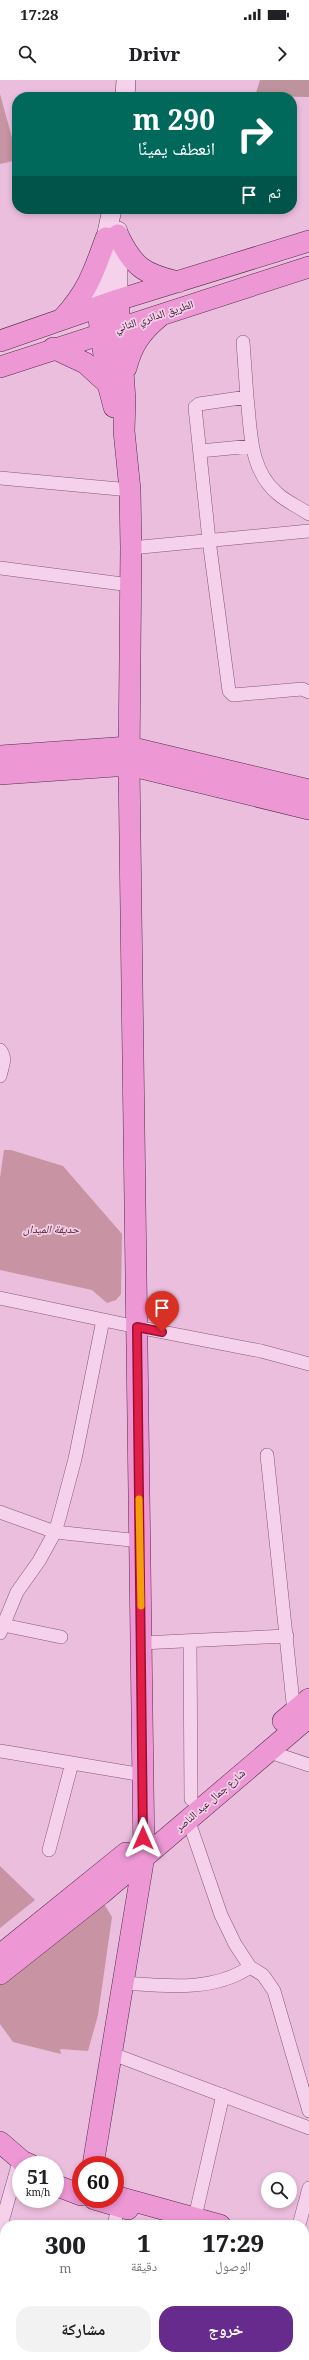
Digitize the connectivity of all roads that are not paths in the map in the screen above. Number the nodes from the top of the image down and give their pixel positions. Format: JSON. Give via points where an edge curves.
{"nodes":[{"id":1,"x":126,"y":80,"type":"edge"},
{"id":2,"x":125,"y":92,"type":"edge"},
{"id":3,"x":112,"y":214,"type":"edge"},
{"id":4,"x":116,"y":214,"type":"edge"},
{"id":5,"x":112,"y":236,"type":"junction"},
{"id":6,"x":309,"y":241,"type":"edge"},
{"id":7,"x":309,"y":267,"type":"edge"},
{"id":8,"x":178,"y":283,"type":"junction"},
{"id":9,"x":118,"y":300,"type":"junction"},
{"id":10,"x":98,"y":307,"type":"junction"},
{"id":11,"x":161,"y":315,"type":"junction"},
{"id":12,"x":62,"y":319,"type":"junction"},
{"id":13,"x":110,"y":330,"type":"junction"},
{"id":14,"x":0,"y":341,"type":"edge"},
{"id":15,"x":243,"y":342,"type":"dead end"},
{"id":16,"x":53,"y":348,"type":"junction"},
{"id":17,"x":0,"y":367,"type":"edge"},
{"id":18,"x":115,"y":382,"type":"junction"},
{"id":19,"x":247,"y":397,"type":"junction"},
{"id":20,"x":252,"y":446,"type":"junction"},
{"id":21,"x":200,"y":451,"type":"junction"},
{"id":22,"x":0,"y":478,"type":"edge"},
{"id":23,"x":130,"y":490,"type":"junction"},
{"id":24,"x":309,"y":514,"type":"edge"},
{"id":25,"x":309,"y":531,"type":"edge"},
{"id":26,"x":209,"y":540,"type":"junction"},
{"id":27,"x":131,"y":548,"type":"junction"},
{"id":28,"x":0,"y":568,"type":"edge"},
{"id":29,"x":130,"y":585,"type":"junction"},
{"id":30,"x":309,"y":692,"type":"edge"},
{"id":31,"x":0,"y":756,"type":"edge"},
{"id":32,"x":129,"y":756,"type":"junction"},
{"id":33,"x":0,"y":774,"type":"edge"},
{"id":34,"x":309,"y":790,"type":"edge"},
{"id":35,"x":309,"y":809,"type":"edge"},
{"id":36,"x":0,"y":1050,"type":"edge"},
{"id":37,"x":0,"y":1076,"type":"edge"},
{"id":38,"x":0,"y":1298,"type":"edge"},
{"id":39,"x":103,"y":1320,"type":"junction"},
{"id":40,"x":137,"y":1327,"type":"junction"},
{"id":41,"x":309,"y":1364,"type":"edge"},
{"id":42,"x":267,"y":1456,"type":"dead end"},
{"id":43,"x":0,"y":1512,"type":"edge"},
{"id":44,"x":55,"y":1532,"type":"junction"},
{"id":45,"x":140,"y":1541,"type":"junction"},
{"id":46,"x":1,"y":1629,"type":"edge"},
{"id":47,"x":287,"y":1636,"type":"junction"},
{"id":48,"x":61,"y":1637,"type":"dead end"},
{"id":49,"x":190,"y":1641,"type":"junction"},
{"id":50,"x":141,"y":1643,"type":"junction"},
{"id":51,"x":304,"y":1709,"type":"edge"},
{"id":52,"x":0,"y":1750,"type":"edge"},
{"id":53,"x":267,"y":1751,"type":"junction"},
{"id":54,"x":72,"y":1763,"type":"junction"},
{"id":55,"x":309,"y":1765,"type":"edge"},
{"id":56,"x":143,"y":1775,"type":"junction"},
{"id":57,"x":189,"y":1809,"type":"junction"},
{"id":58,"x":143,"y":1847,"type":"junction"},
{"id":59,"x":49,"y":1850,"type":"dead end"},
{"id":60,"x":101,"y":1894,"type":"junction"},
{"id":61,"x":134,"y":1913,"type":"junction"},
{"id":62,"x":0,"y":1955,"type":"edge"},
{"id":63,"x":250,"y":1967,"type":"junction"},
{"id":64,"x":0,"y":1974,"type":"edge"},
{"id":65,"x":123,"y":1983,"type":"junction"},
{"id":66,"x":110,"y":2053,"type":"junction"},
{"id":67,"x":223,"y":2095,"type":"junction"},
{"id":68,"x":309,"y":2111,"type":"edge"},
{"id":69,"x":309,"y":2128,"type":"edge"},
{"id":70,"x":0,"y":2142,"type":"edge"},
{"id":71,"x":0,"y":2156,"type":"edge"},
{"id":72,"x":12,"y":2156,"type":"edge"},
{"id":73,"x":93,"y":2156,"type":"edge"},
{"id":74,"x":12,"y":2162,"type":"edge"},
{"id":75,"x":309,"y":2188,"type":"edge"},
{"id":76,"x":12,"y":2195,"type":"edge"},
{"id":77,"x":124,"y":2207,"type":"edge"},
{"id":78,"x":3,"y":2220,"type":"edge"},
{"id":79,"x":184,"y":2220,"type":"edge"},
{"id":80,"x":189,"y":2220,"type":"edge"},
{"id":81,"x":299,"y":2220,"type":"edge"},
{"id":82,"x":0,"y":2344,"type":"edge"},
{"id":83,"x":0,"y":2352,"type":"edge"}],
"edges":[{"from":1,"to":2,"type":"street"},
{"from":3,"to":5,"type":"street"},
{"from":4,"to":5,"type":"street"},
{"from":5,"to":8,"type":"main road","via":[[139,267],[152,276]]},
{"from":5,"to":9,"type":"street"},
{"from":5,"to":10,"type":"street"},
{"from":5,"to":12,"type":"main road","via":[[80,300]]},
{"from":6,"to":8,"type":"main road"},
{"from":7,"to":11,"type":"main road","name":"الطريق الدائري الثاني"},
{"from":8,"to":9,"type":"main road"},
{"from":9,"to":10,"type":"main road"},
{"from":9,"to":13,"type":"main road"},
{"from":10,"to":12,"type":"main road"},
{"from":10,"to":13,"type":"main road"},
{"from":11,"to":13,"type":"main road","name":"الطريق الدائري الثاني"},
{"from":11,"to":18,"type":"main road","via":[[145,328],[134,342]]},
{"from":12,"to":14,"type":"main road"},
{"from":13,"to":16,"type":"main road","name":"الطريق الدائري الثاني"},
{"from":13,"to":18,"type":"main road"},
{"from":15,"to":19,"type":"street"},
{"from":16,"to":17,"type":"main road","name":"الطريق الدائري الثاني"},
{"from":16,"to":18,"type":"main road","via":[[85,363]]},
{"from":18,"to":23,"type":"main road","via":[[113,404],[124,431]]},
{"from":19,"to":20,"type":"street"},
{"from":19,"to":21,"type":"street","via":[[199,404],[195,407]]},
{"from":20,"to":21,"type":"street"},
{"from":20,"to":24,"type":"street","via":[[256,464],[268,484],[278,495]]},
{"from":21,"to":26,"type":"street"},
{"from":22,"to":23,"type":"street"},
{"from":23,"to":27,"type":"main road"},
{"from":25,"to":26,"type":"street"},
{"from":26,"to":27,"type":"street"},
{"from":26,"to":30,"type":"street","via":[[229,691],[233,695],[302,689]]},
{"from":27,"to":29,"type":"main road"},
{"from":28,"to":29,"type":"street"},
{"from":29,"to":32,"type":"main road"},
{"from":31,"to":32,"type":"main road"},
{"from":32,"to":33,"type":"main road"},
{"from":32,"to":34,"type":"main road"},
{"from":32,"to":35,"type":"main road"},
{"from":32,"to":40,"type":"main road"},
{"from":36,"to":37,"type":"street","via":[[4,1061]]},
{"from":38,"to":39,"type":"street"},
{"from":39,"to":40,"type":"street"},
{"from":39,"to":44,"type":"street","via":[[75,1459]]},
{"from":40,"to":41,"type":"street","via":[[261,1351]]},
{"from":40,"to":45,"type":"main road"},
{"from":42,"to":47,"type":"street"},
{"from":43,"to":44,"type":"street"},
{"from":44,"to":45,"type":"street"},
{"from":44,"to":46,"type":"street","via":[[17,1592]]},
{"from":45,"to":50,"type":"main road"},
{"from":46,"to":48,"type":"street"},
{"from":47,"to":49,"type":"street"},
{"from":47,"to":51,"type":"street"},
{"from":49,"to":50,"type":"street"},
{"from":49,"to":57,"type":"street"},
{"from":50,"to":56,"type":"main road"},
{"from":51,"to":53,"type":"main road","name":"شارع جمال عبد الناصر"},
{"from":51,"to":57,"type":"main road","name":"شارع جمال عبد الناصر"},
{"from":52,"to":54,"type":"street"},
{"from":53,"to":55,"type":"street"},
{"from":53,"to":57,"type":"main road","name":"شارع جمال عبد الناصر"},
{"from":54,"to":56,"type":"street"},
{"from":54,"to":59,"type":"street"},
{"from":56,"to":58,"type":"main road"},
{"from":57,"to":58,"type":"main road","name":"شارع جمال عبد الناصر"},
{"from":57,"to":63,"type":"street","via":[[221,1915]]},
{"from":58,"to":60,"type":"main road","name":"شارع جمال عبد الناصر"},
{"from":58,"to":61,"type":"main road"},
{"from":58,"to":62,"type":"main road","name":"شارع جمال عبد الناصر","via":[[115,1863]]},
{"from":60,"to":61,"type":"main road","via":[[121,1898]]},
{"from":60,"to":64,"type":"main road","name":"شارع جمال عبد الناصر"},
{"from":61,"to":65,"type":"main road"},
{"from":63,"to":65,"type":"street","via":[[226,1980],[209,1983],[177,1986]]},
{"from":63,"to":68,"type":"street","via":[[263,1975],[274,1991]]},
{"from":65,"to":66,"type":"main road"},
{"from":66,"to":67,"type":"street"},
{"from":66,"to":73,"type":"main road"},
{"from":67,"to":69,"type":"street"},
{"from":67,"to":80,"type":"street"},
{"from":70,"to":72,"type":"main road"},
{"from":71,"to":74,"type":"main road"},
{"from":75,"to":81,"type":"street"},
{"from":76,"to":78,"type":"street"},
{"from":77,"to":79,"type":"main road"},
{"from":82,"to":83,"type":"street"}]}
